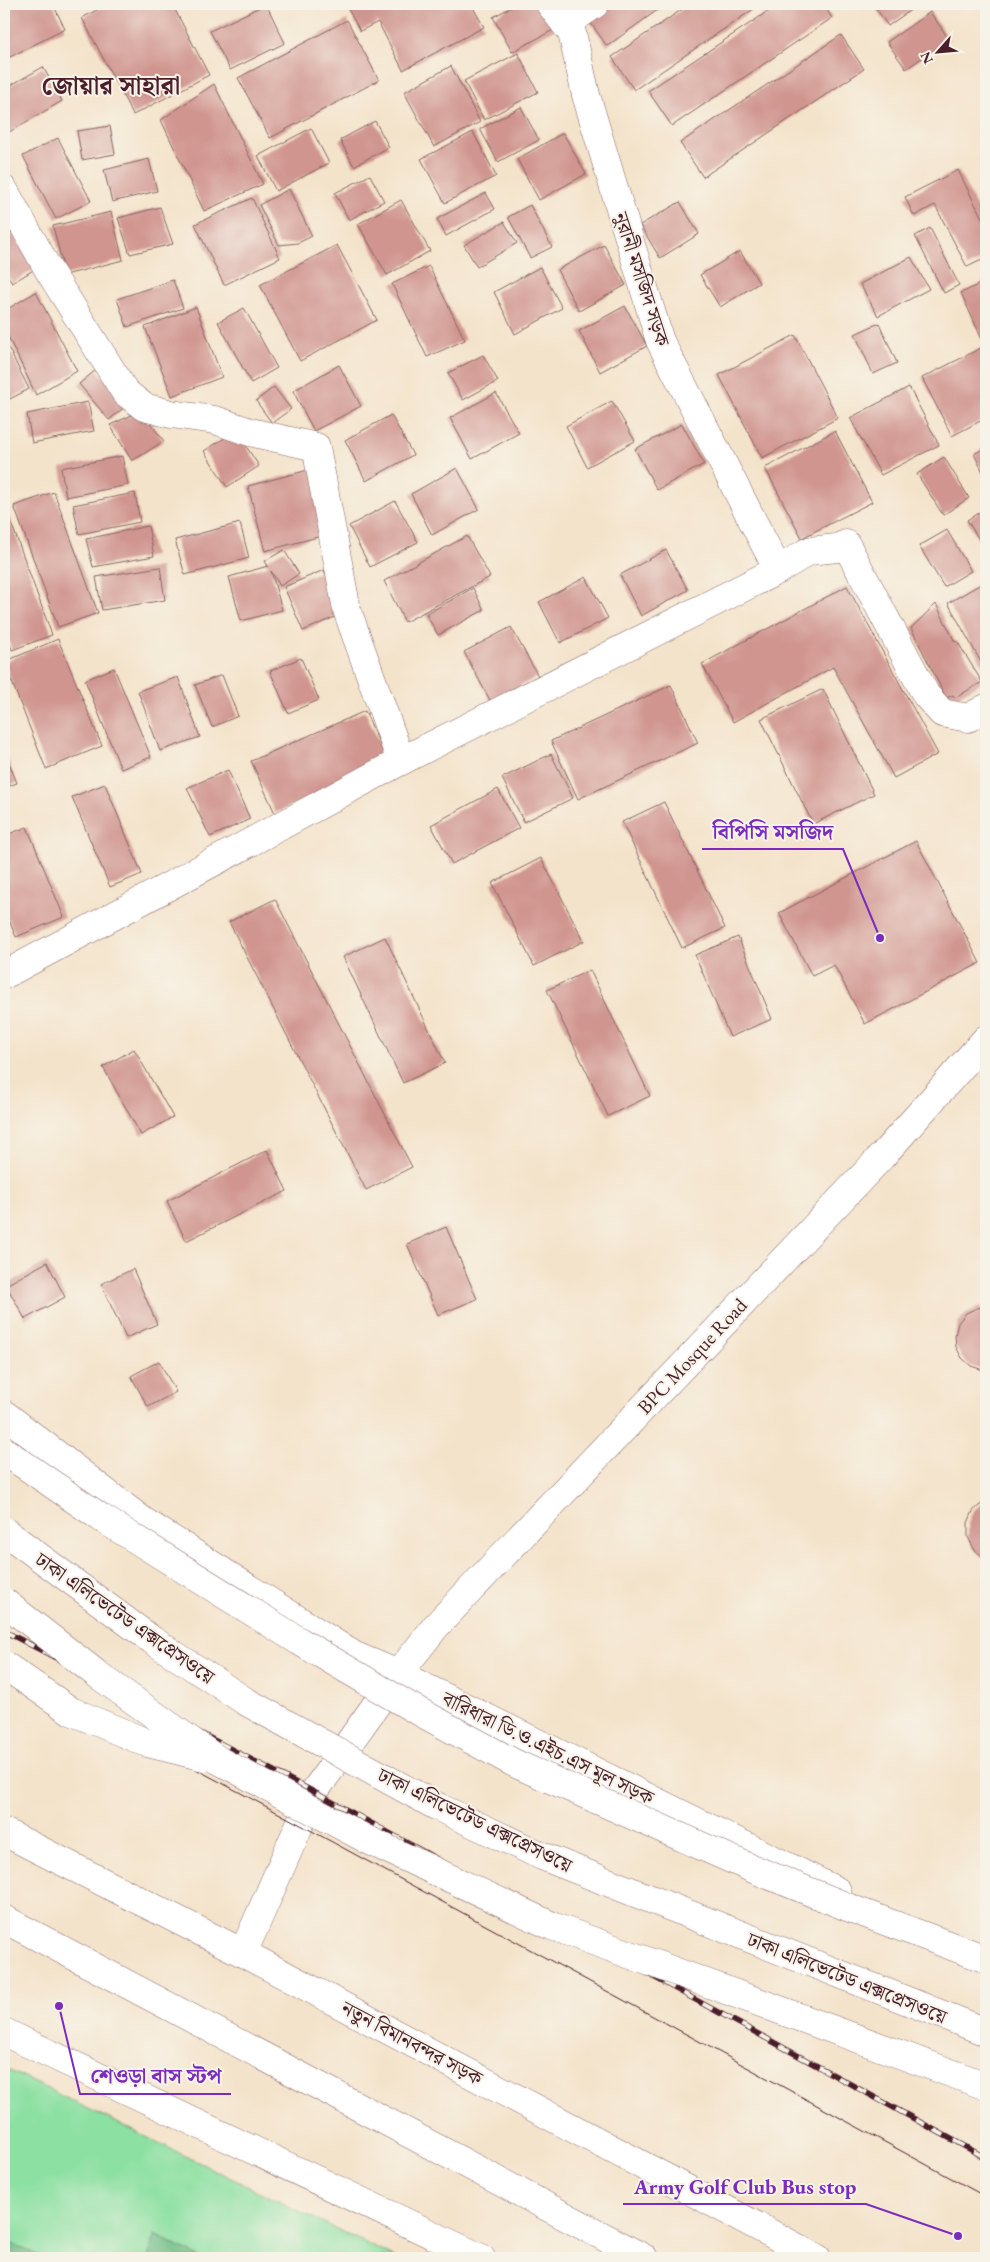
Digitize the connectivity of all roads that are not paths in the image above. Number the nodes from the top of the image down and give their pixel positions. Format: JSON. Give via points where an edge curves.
{"nodes":[{"id":1,"x":595,"y":4,"type":"edge"},
{"id":2,"x":558,"y":14,"type":"edge"},
{"id":3,"x":4,"y":190,"type":"edge"},
{"id":4,"x":778,"y":570,"type":"junction"},
{"id":5,"x":986,"y":708,"type":"edge"},
{"id":6,"x":401,"y":761,"type":"junction"},
{"id":7,"x":4,"y":975,"type":"edge"},
{"id":8,"x":986,"y":1039,"type":"edge"},
{"id":9,"x":4,"y":1414,"type":"edge"},
{"id":10,"x":4,"y":1451,"type":"edge"},
{"id":11,"x":4,"y":1531,"type":"edge"},
{"id":12,"x":4,"y":1602,"type":"edge"},
{"id":13,"x":4,"y":1666,"type":"edge"},
{"id":14,"x":398,"y":1674,"type":"junction"},
{"id":15,"x":218,"y":1760,"type":"junction"},
{"id":16,"x":4,"y":1832,"type":"edge"},
{"id":17,"x":4,"y":1919,"type":"edge"},
{"id":18,"x":243,"y":1953,"type":"junction"},
{"id":19,"x":986,"y":1959,"type":"edge"},
{"id":20,"x":986,"y":1965,"type":"edge"},
{"id":21,"x":4,"y":2032,"type":"edge"},
{"id":22,"x":986,"y":2032,"type":"edge"},
{"id":23,"x":986,"y":2086,"type":"edge"},
{"id":24,"x":481,"y":2258,"type":"edge"},
{"id":25,"x":644,"y":2258,"type":"edge"},
{"id":26,"x":817,"y":2258,"type":"edge"}],
"edges":[{"from":1,"to":2,"type":"main road"},
{"from":2,"to":4,"type":"main road","name":"নুরানী মসজিদ সড়ক","via":[[572,33],[596,131],[660,341]]},
{"from":3,"to":6,"type":"main road","via":[[48,269],[125,392],[144,407],[215,420],[250,432],[316,447],[347,610]]},
{"from":4,"to":5,"type":"main road","via":[[810,551],[846,544],[926,696],[942,713],[959,717],[968,718]]},
{"from":4,"to":6,"type":"main road"},
{"from":6,"to":7,"type":"main road"},
{"from":8,"to":14,"type":"main road","name":"BPC Mosque Road","via":[[883,1155],[436,1626]]},
{"from":9,"to":14,"type":"main road","name":"বারিধারা ডি.ও.এইচ.এস মূল সড়ক","via":[[143,1522],[355,1656]]},
{"from":10,"to":19,"type":"main road","bridge":true,"via":[[100,1517],[299,1641],[408,1706],[514,1763],[751,1868]]},
{"from":11,"to":22,"type":"main road","name":"ঢাকা এলিভেটেড এক্সপ্রেসওয়ে","bridge":true,"via":[[152,1640],[245,1701],[438,1807],[542,1856]]},
{"from":12,"to":15,"type":"main road","bridge":true,"via":[[98,1675]]},
{"from":13,"to":15,"type":"main road","bridge":true,"via":[[71,1711],[147,1743]]},
{"from":14,"to":18,"type":"main road","via":[[314,1792]]},
{"from":14,"to":20,"type":"main road","name":"বারিধারা ডি.ও.এইচ.এস মূল সড়ক"},
{"from":15,"to":23,"type":"main road","bridge":true,"via":[[366,1839],[552,1926]]},
{"from":16,"to":18,"type":"main road","name":"নতুন বিমানবন্দর সড়ক"},
{"from":17,"to":25,"type":"main road"},
{"from":18,"to":26,"type":"main road","name":"নতুন বিমানবন্দর সড়ক"},
{"from":21,"to":24,"type":"main road"}]}
